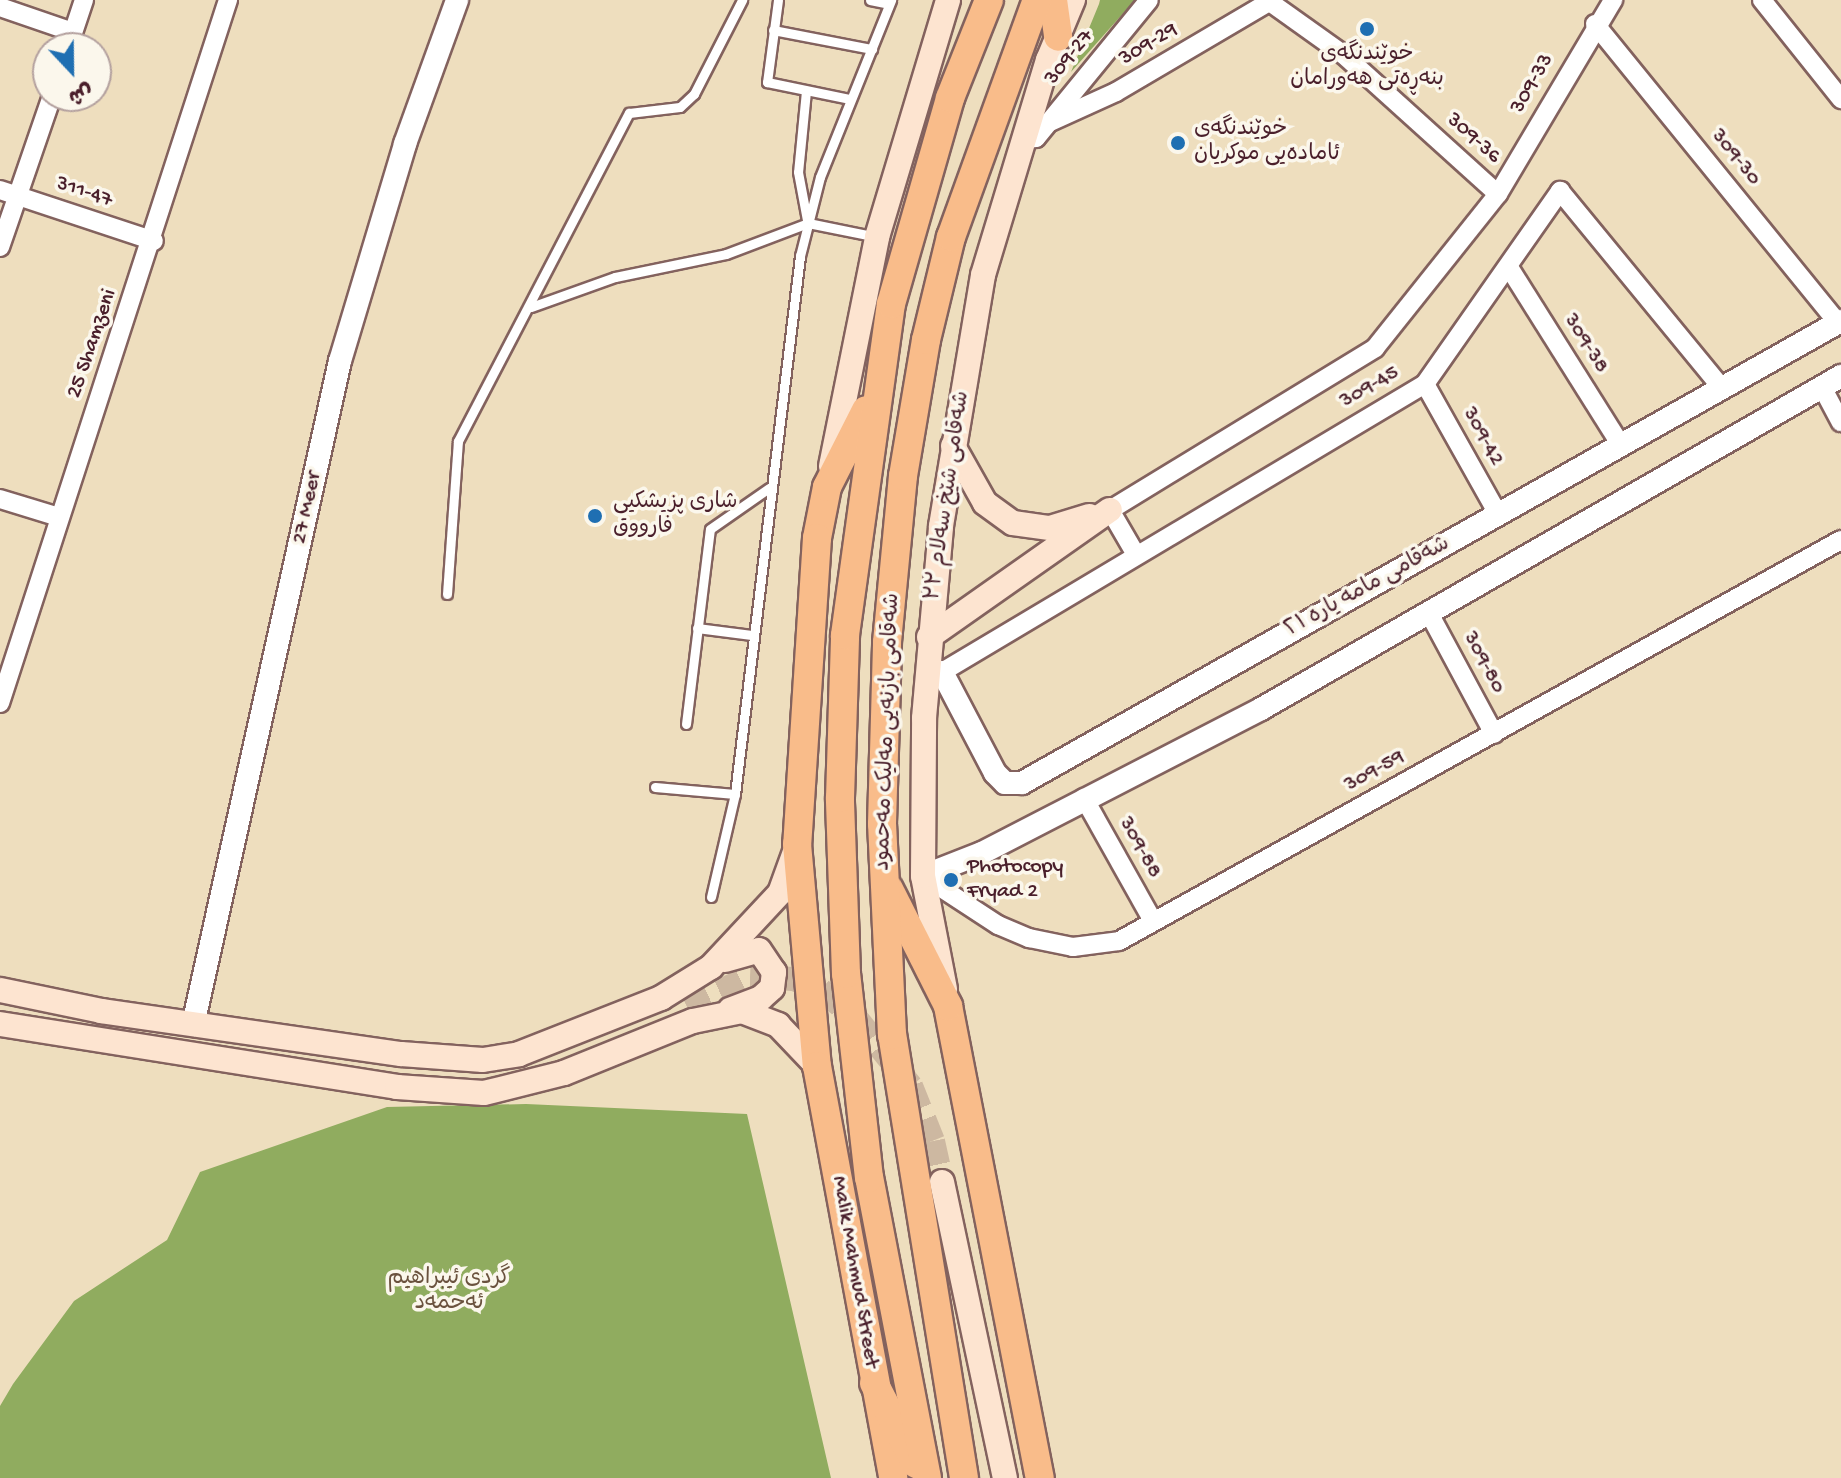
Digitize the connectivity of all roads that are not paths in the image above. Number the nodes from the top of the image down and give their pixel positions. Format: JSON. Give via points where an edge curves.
{"nodes":[{"id":1,"x":84,"y":0,"type":"edge"},
{"id":2,"x":228,"y":0,"type":"edge"},
{"id":3,"x":457,"y":0,"type":"edge"},
{"id":4,"x":742,"y":0,"type":"edge"},
{"id":5,"x":778,"y":0,"type":"edge"},
{"id":6,"x":870,"y":0,"type":"edge"},
{"id":7,"x":948,"y":0,"type":"edge"},
{"id":8,"x":989,"y":0,"type":"edge"},
{"id":9,"x":1037,"y":0,"type":"edge"},
{"id":10,"x":1053,"y":0,"type":"edge"},
{"id":11,"x":1073,"y":0,"type":"edge"},
{"id":12,"x":1149,"y":0,"type":"edge"},
{"id":13,"x":1613,"y":0,"type":"edge"},
{"id":14,"x":1762,"y":0,"type":"edge"},
{"id":15,"x":1268,"y":1,"type":"edge"},
{"id":16,"x":890,"y":2,"type":"edge"},
{"id":17,"x":0,"y":7,"type":"edge"},
{"id":18,"x":1595,"y":24,"type":"junction"},
{"id":19,"x":773,"y":30,"type":"junction"},
{"id":20,"x":54,"y":32,"type":"edge"},
{"id":21,"x":74,"y":32,"type":"edge"},
{"id":22,"x":1058,"y":37,"type":"junction"},
{"id":23,"x":872,"y":49,"type":"junction"},
{"id":24,"x":806,"y":91,"type":"junction"},
{"id":25,"x":850,"y":99,"type":"junction"},
{"id":26,"x":1841,"y":99,"type":"edge"},
{"id":27,"x":47,"y":112,"type":"edge"},
{"id":28,"x":1050,"y":122,"type":"junction"},
{"id":29,"x":1025,"y":139,"type":"junction"},
{"id":30,"x":798,"y":172,"type":"junction"},
{"id":31,"x":820,"y":177,"type":"junction"},
{"id":32,"x":0,"y":190,"type":"edge"},
{"id":33,"x":1498,"y":194,"type":"junction"},
{"id":34,"x":19,"y":196,"type":"junction"},
{"id":35,"x":808,"y":223,"type":"junction"},
{"id":36,"x":877,"y":237,"type":"junction"},
{"id":37,"x":154,"y":241,"type":"junction"},
{"id":38,"x":0,"y":247,"type":"edge"},
{"id":39,"x":1510,"y":269,"type":"junction"},
{"id":40,"x":531,"y":307,"type":"junction"},
{"id":41,"x":1840,"y":322,"type":"edge"},
{"id":42,"x":1831,"y":382,"type":"edge"},
{"id":43,"x":1425,"y":384,"type":"junction"},
{"id":44,"x":1722,"y":388,"type":"junction"},
{"id":45,"x":876,"y":392,"type":"junction"},
{"id":46,"x":1841,"y":422,"type":"edge"},
{"id":47,"x":1621,"y":445,"type":"junction"},
{"id":48,"x":953,"y":446,"type":"junction"},
{"id":49,"x":827,"y":487,"type":"junction"},
{"id":50,"x":769,"y":488,"type":"junction"},
{"id":51,"x":0,"y":499,"type":"edge"},
{"id":52,"x":1110,"y":510,"type":"junction"},
{"id":53,"x":1498,"y":514,"type":"junction"},
{"id":54,"x":59,"y":517,"type":"junction"},
{"id":55,"x":1841,"y":540,"type":"edge"},
{"id":56,"x":1135,"y":553,"type":"junction"},
{"id":57,"x":447,"y":594,"type":"dead end"},
{"id":58,"x":1430,"y":615,"type":"junction"},
{"id":59,"x":697,"y":628,"type":"junction"},
{"id":60,"x":752,"y":635,"type":"junction"},
{"id":61,"x":929,"y":637,"type":"junction"},
{"id":62,"x":934,"y":677,"type":"junction"},
{"id":63,"x":0,"y":703,"type":"edge"},
{"id":64,"x":686,"y":724,"type":"dead end"},
{"id":65,"x":1494,"y":734,"type":"junction"},
{"id":66,"x":655,"y":787,"type":"dead end"},
{"id":67,"x":735,"y":794,"type":"junction"},
{"id":68,"x":1084,"y":798,"type":"junction"},
{"id":69,"x":797,"y":844,"type":"junction"},
{"id":70,"x":923,"y":876,"type":"junction"},
{"id":71,"x":884,"y":879,"type":"junction"},
{"id":72,"x":711,"y":897,"type":"dead end"},
{"id":73,"x":1153,"y":921,"type":"junction"},
{"id":74,"x":711,"y":967,"type":"junction"},
{"id":75,"x":0,"y":990,"type":"edge"},
{"id":76,"x":36,"y":998,"type":"junction"},
{"id":77,"x":948,"y":1006,"type":"junction"},
{"id":78,"x":687,"y":1007,"type":"tunnel mouth"},
{"id":79,"x":725,"y":1012,"type":"junction"},
{"id":80,"x":0,"y":1024,"type":"edge"},
{"id":81,"x":193,"y":1025,"type":"junction"},
{"id":82,"x":817,"y":1066,"type":"junction"},
{"id":83,"x":942,"y":1182,"type":"tunnel mouth"},
{"id":84,"x":874,"y":1383,"type":"junction"},
{"id":85,"x":893,"y":1478,"type":"edge"},
{"id":86,"x":925,"y":1478,"type":"edge"},
{"id":87,"x":964,"y":1478,"type":"edge"},
{"id":88,"x":1005,"y":1478,"type":"edge"},
{"id":89,"x":1040,"y":1478,"type":"edge"}],
"edges":[{"from":1,"to":21,"type":"street"},
{"from":2,"to":37,"type":"street","name":"25 Shamzeni"},
{"from":3,"to":81,"type":"street","name":"27 Meer","via":[[405,144],[340,361]]},
{"from":4,"to":40,"type":"lane","via":[[694,94],[680,107],[629,113]]},
{"from":5,"to":19,"type":"lane"},
{"from":6,"to":16,"type":"lane"},
{"from":7,"to":36,"type":"main road"},
{"from":8,"to":45,"type":"main road","name":"شەقامی بازنەیی مەلیک مەحمود","via":[[950,98],[918,202],[891,304]]},
{"from":9,"to":71,"type":"main road","name":"شەقامی بازنەیی مەلیک مەحمود","via":[[951,237],[926,340],[903,476],[887,642]]},
{"from":10,"to":22,"type":"main road"},
{"from":11,"to":22,"type":"main road","name":"شەقامی شێخ سەلام ٣٣"},
{"from":12,"to":28,"type":"street","name":"309-27"},
{"from":13,"to":18,"type":"street","name":"309-33"},
{"from":14,"to":26,"type":"street"},
{"from":15,"to":28,"type":"street","name":"309-29","via":[[1116,92]]},
{"from":15,"to":33,"type":"street","name":"309-36","via":[[1344,55]]},
{"from":16,"to":23,"type":"lane"},
{"from":17,"to":20,"type":"street"},
{"from":18,"to":33,"type":"street","name":"309-33"},
{"from":18,"to":41,"type":"street","name":"309-30"},
{"from":19,"to":23,"type":"lane"},
{"from":19,"to":24,"type":"lane","via":[[767,82]]},
{"from":22,"to":29,"type":"main road","name":"شەقامی شێخ سەلام ٣٣"},
{"from":23,"to":25,"type":"lane"},
{"from":24,"to":25,"type":"lane"},
{"from":24,"to":30,"type":"lane"},
{"from":25,"to":31,"type":"lane"},
{"from":27,"to":34,"type":"street"},
{"from":28,"to":29,"type":"street","name":"309-27","via":[[1036,138]]},
{"from":29,"to":48,"type":"main road","name":"شەقامی شێخ سەلام ٣٣","via":[[983,275]]},
{"from":30,"to":31,"type":"lane"},
{"from":30,"to":35,"type":"lane"},
{"from":31,"to":35,"type":"lane"},
{"from":32,"to":34,"type":"street","name":"311-47"},
{"from":33,"to":52,"type":"street","name":"309-33","via":[[1375,348]]},
{"from":34,"to":37,"type":"street","name":"311-47"},
{"from":34,"to":38,"type":"street"},
{"from":35,"to":36,"type":"lane"},
{"from":35,"to":40,"type":"lane","via":[[726,254],[615,277]]},
{"from":35,"to":50,"type":"lane"},
{"from":36,"to":49,"type":"main road"},
{"from":37,"to":54,"type":"street","name":"25 Shamzeni"},
{"from":39,"to":43,"type":"street","name":"309-45"},
{"from":39,"to":44,"type":"street","name":"309-45","via":[[1560,191]]},
{"from":39,"to":47,"type":"street","name":"309-38"},
{"from":40,"to":57,"type":"lane","via":[[458,441]]},
{"from":41,"to":44,"type":"street","name":"شەقامی مامە یارە ٢١"},
{"from":42,"to":46,"type":"street"},
{"from":42,"to":58,"type":"street"},
{"from":43,"to":53,"type":"street","name":"309-42"},
{"from":43,"to":56,"type":"street","name":"309-45"},
{"from":44,"to":47,"type":"street","name":"شەقامی مامە یارە ٢١"},
{"from":45,"to":49,"type":"main road","name":"Malik Mahmud Street"},
{"from":45,"to":86,"type":"main road","name":"شەقامی بازنەیی مەلیک مەحمود","via":[[845,635],[840,798],[846,974],[869,1178]]},
{"from":47,"to":53,"type":"street","name":"شەقامی مامە یارە ٢١"},
{"from":48,"to":52,"type":"main road","via":[[985,503],[1013,523],[1050,528]]},
{"from":48,"to":61,"type":"main road","name":"شەقامی شێخ سەلام ٣٣"},
{"from":49,"to":69,"type":"main road","name":"Malik Mahmud Street","via":[[817,538]]},
{"from":50,"to":59,"type":"lane","via":[[710,529]]},
{"from":50,"to":60,"type":"lane"},
{"from":51,"to":54,"type":"street"},
{"from":52,"to":56,"type":"street"},
{"from":52,"to":61,"type":"main road"},
{"from":53,"to":62,"type":"street","name":"شەقامی مامە یارە ٢١","via":[[1022,783],[1005,783],[995,773]]},
{"from":54,"to":63,"type":"street","name":"25 Shamzeni"},
{"from":55,"to":65,"type":"street","name":"309-59"},
{"from":56,"to":62,"type":"street","name":"309-45"},
{"from":58,"to":65,"type":"street","name":"309-80"},
{"from":58,"to":68,"type":"street","via":[[1214,734]]},
{"from":59,"to":60,"type":"lane"},
{"from":59,"to":64,"type":"lane"},
{"from":60,"to":67,"type":"lane"},
{"from":61,"to":62,"type":"main road","name":"شەقامی شێخ سەلام ٣٣"},
{"from":62,"to":70,"type":"main road","name":"شەقامی شێخ سەلام ٣٣"},
{"from":65,"to":73,"type":"street","name":"309-59"},
{"from":66,"to":67,"type":"lane"},
{"from":67,"to":72,"type":"lane"},
{"from":68,"to":70,"type":"street","via":[[982,853]]},
{"from":68,"to":73,"type":"street","name":"309-88"},
{"from":69,"to":74,"type":"main road","via":[[780,893]]},
{"from":69,"to":82,"type":"main road","name":"Malik Mahmud Street"},
{"from":70,"to":73,"type":"street","name":"309-59","via":[[998,925],[1073,947],[1119,941]]},
{"from":70,"to":77,"type":"main road","name":"شەقامی شێخ سەلام ٣٣"},
{"from":71,"to":77,"type":"main road"},
{"from":71,"to":87,"type":"main road","name":"شەقامی بازنەیی مەلیک مەحمود","via":[[892,1035]]},
{"from":74,"to":79,"type":"main road","via":[[759,950],[774,972],[772,988],[761,998]]},
{"from":74,"to":81,"type":"main road","via":[[661,998],[584,1031],[519,1054],[483,1060]]},
{"from":75,"to":76,"type":"main road"},
{"from":76,"to":78,"type":"main road","via":[[121,1028],[210,1044],[388,1070],[488,1075],[609,1041]]},
{"from":76,"to":81,"type":"main road"},
{"from":77,"to":89,"type":"main road"},
{"from":79,"to":80,"type":"main road","via":[[564,1073],[484,1093],[397,1087]]},
{"from":79,"to":82,"type":"main road","via":[[759,1014],[778,1025]]},
{"from":82,"to":84,"type":"main road","name":"Malik Mahmud Street"},
{"from":83,"to":88,"type":"main road"},
{"from":84,"to":85,"type":"main road","name":"Malik Mahmud Street"},
{"from":84,"to":86,"type":"main road"}]}
